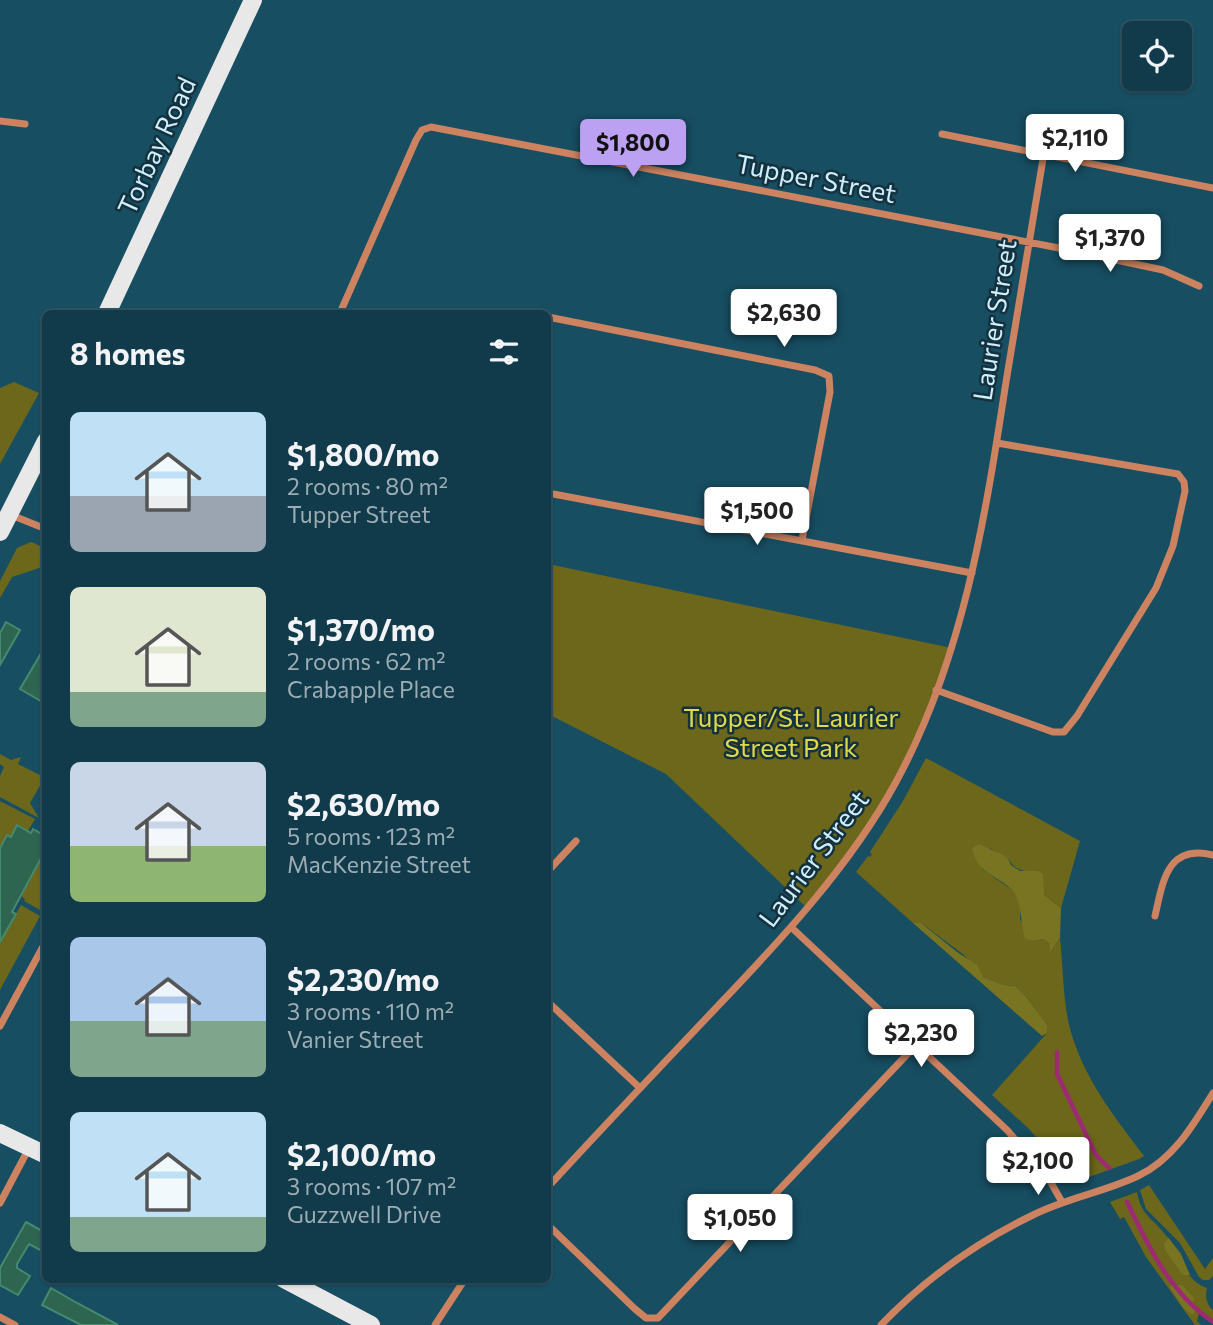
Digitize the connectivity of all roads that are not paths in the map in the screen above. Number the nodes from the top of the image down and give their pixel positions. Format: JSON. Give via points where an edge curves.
{"nodes":[{"id":1,"x":253,"y":0,"type":"edge"},
{"id":2,"x":0,"y":121,"type":"edge"},
{"id":3,"x":25,"y":124,"type":"dead end"},
{"id":4,"x":942,"y":134,"type":"dead end"},
{"id":5,"x":1044,"y":153,"type":"junction"},
{"id":6,"x":1213,"y":188,"type":"edge"},
{"id":7,"x":1028,"y":242,"type":"junction"},
{"id":8,"x":1199,"y":286,"type":"dead end"},
{"id":9,"x":108,"y":310,"type":"edge"},
{"id":10,"x":341,"y":310,"type":"edge"},
{"id":11,"x":551,"y":318,"type":"edge"},
{"id":12,"x":997,"y":443,"type":"junction"},
{"id":13,"x":42,"y":449,"type":"edge"},
{"id":14,"x":551,"y":495,"type":"edge"},
{"id":15,"x":9,"y":514,"type":"junction"},
{"id":16,"x":42,"y":527,"type":"edge"},
{"id":17,"x":0,"y":532,"type":"edge"},
{"id":18,"x":802,"y":541,"type":"junction"},
{"id":19,"x":972,"y":572,"type":"junction"},
{"id":20,"x":936,"y":690,"type":"junction"},
{"id":21,"x":576,"y":841,"type":"dead end"},
{"id":22,"x":1213,"y":855,"type":"edge"},
{"id":23,"x":551,"y":868,"type":"edge"},
{"id":24,"x":1154,"y":916,"type":"dead end"},
{"id":25,"x":791,"y":927,"type":"junction"},
{"id":26,"x":42,"y":948,"type":"edge"},
{"id":27,"x":551,"y":1005,"type":"edge"},
{"id":28,"x":0,"y":1026,"type":"edge"},
{"id":29,"x":916,"y":1045,"type":"junction"},
{"id":30,"x":640,"y":1088,"type":"junction"},
{"id":31,"x":1213,"y":1093,"type":"edge"},
{"id":32,"x":0,"y":1133,"type":"edge"},
{"id":33,"x":38,"y":1151,"type":"edge"},
{"id":34,"x":551,"y":1184,"type":"edge"},
{"id":35,"x":1062,"y":1202,"type":"junction"},
{"id":36,"x":0,"y":1203,"type":"edge"},
{"id":37,"x":551,"y":1228,"type":"edge"},
{"id":38,"x":291,"y":1283,"type":"edge"},
{"id":39,"x":462,"y":1283,"type":"edge"},
{"id":40,"x":0,"y":1317,"type":"edge"},
{"id":41,"x":15,"y":1325,"type":"edge"},
{"id":42,"x":370,"y":1325,"type":"edge"},
{"id":43,"x":435,"y":1325,"type":"edge"},
{"id":44,"x":881,"y":1325,"type":"edge"}],
"edges":[{"from":1,"to":9,"type":"main road","name":"Torbay Road"},
{"from":2,"to":3,"type":"street"},
{"from":4,"to":5,"type":"street"},
{"from":5,"to":6,"type":"street"},
{"from":5,"to":7,"type":"street","name":"Laurier Street"},
{"from":7,"to":8,"type":"street","via":[[1163,270]]},
{"from":7,"to":10,"type":"street","name":"Tupper Street","via":[[432,127],[422,130],[416,140]]},
{"from":7,"to":12,"type":"street","name":"Laurier Street"},
{"from":11,"to":18,"type":"street","via":[[829,376],[830,392]]},
{"from":12,"to":19,"type":"street","name":"Laurier Street"},
{"from":12,"to":20,"type":"street","via":[[1178,474],[1185,491],[1173,546],[1156,588],[1064,732]]},
{"from":13,"to":15,"type":"main road"},
{"from":14,"to":18,"type":"street"},
{"from":15,"to":16,"type":"street"},
{"from":15,"to":17,"type":"main road"},
{"from":18,"to":19,"type":"street"},
{"from":19,"to":20,"type":"street","name":"Laurier Street","via":[[960,624]]},
{"from":20,"to":25,"type":"street","name":"Laurier Street","via":[[884,803]]},
{"from":21,"to":23,"type":"street"},
{"from":22,"to":24,"type":"street","via":[[1192,852],[1175,860],[1164,877]]},
{"from":25,"to":29,"type":"street"},
{"from":25,"to":30,"type":"street","name":"Laurier Street"},
{"from":26,"to":28,"type":"street"},
{"from":27,"to":30,"type":"street"},
{"from":29,"to":35,"type":"street","via":[[1027,1151]]},
{"from":29,"to":37,"type":"street","via":[[658,1318],[646,1318],[635,1310]]},
{"from":30,"to":34,"type":"street","name":"Laurier Street"},
{"from":31,"to":35,"type":"street","via":[[1174,1149],[1153,1167],[1103,1190]]},
{"from":32,"to":33,"type":"main road"},
{"from":33,"to":36,"type":"street"},
{"from":35,"to":44,"type":"street","via":[[970,1249]]},
{"from":38,"to":42,"type":"main road"},
{"from":39,"to":43,"type":"street"},
{"from":40,"to":41,"type":"street"}]}
